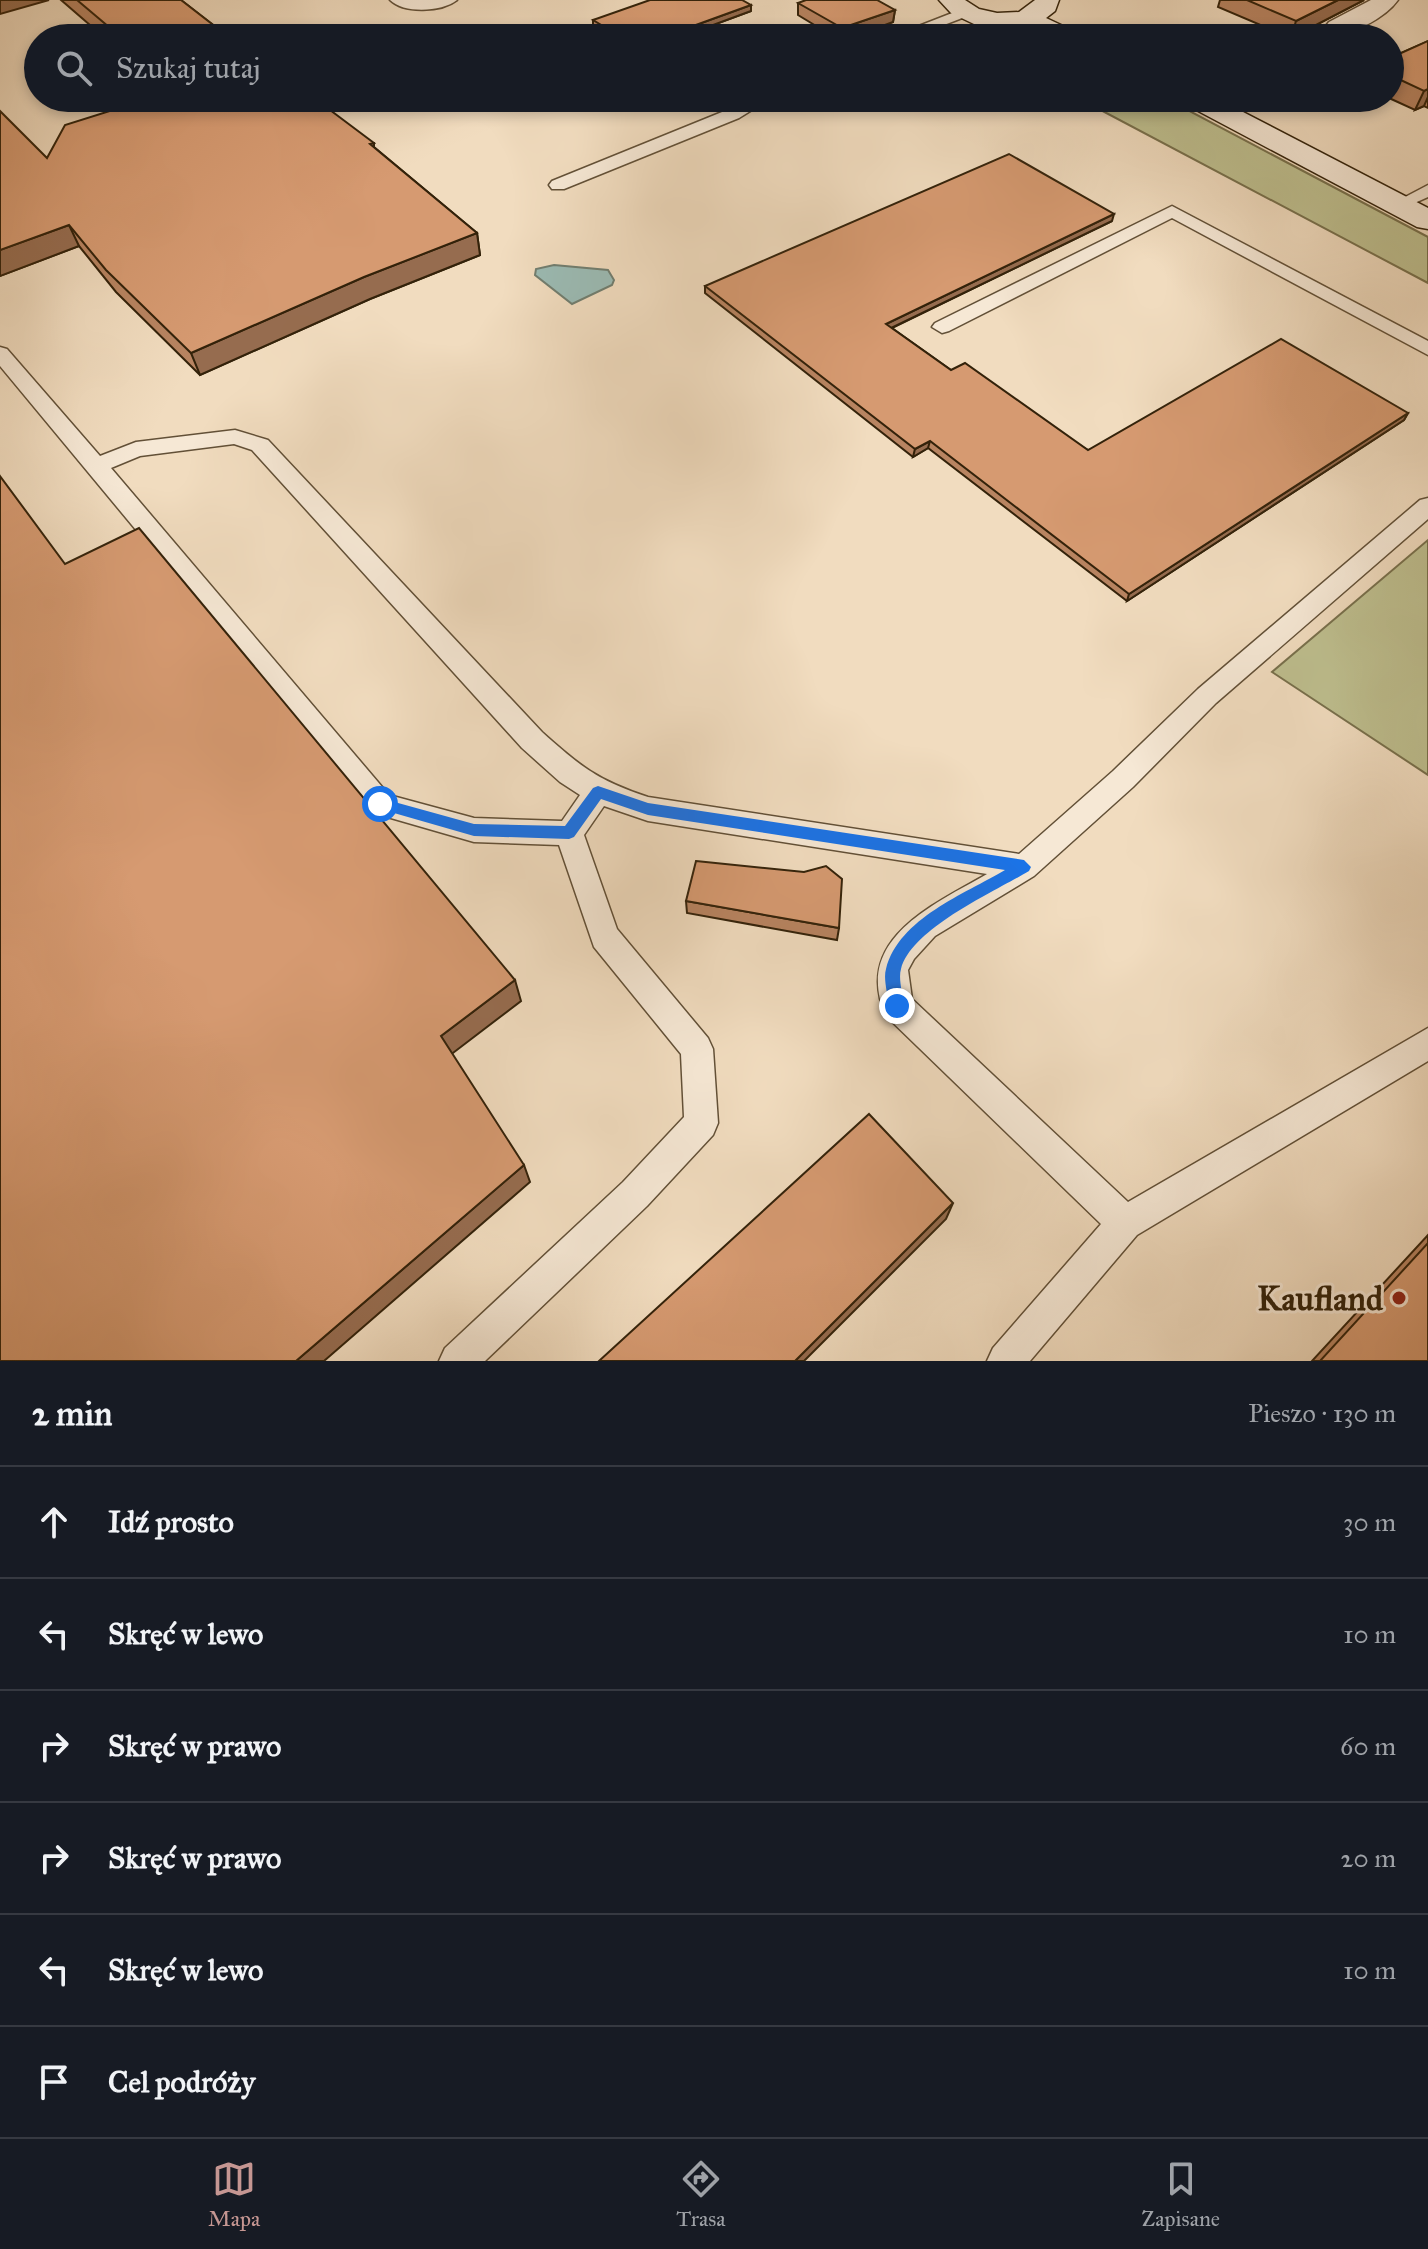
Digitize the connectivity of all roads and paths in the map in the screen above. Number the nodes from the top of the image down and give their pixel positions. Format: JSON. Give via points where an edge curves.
{"nodes":[{"id":1,"x":397,"y":0,"type":"edge"},
{"id":2,"x":450,"y":0,"type":"edge"},
{"id":3,"x":1047,"y":0,"type":"edge"},
{"id":4,"x":1386,"y":0,"type":"edge"},
{"id":5,"x":958,"y":6,"type":"edge"},
{"id":6,"x":1026,"y":18,"type":"junction"},
{"id":7,"x":923,"y":24,"type":"edge"},
{"id":8,"x":1038,"y":24,"type":"edge"},
{"id":9,"x":1344,"y":24,"type":"edge"},
{"id":10,"x":737,"y":112,"type":"edge"},
{"id":11,"x":1222,"y":112,"type":"edge"},
{"id":12,"x":558,"y":185,"type":"dead end"},
{"id":13,"x":1428,"y":190,"type":"edge"},
{"id":14,"x":1399,"y":205,"type":"junction"},
{"id":15,"x":1428,"y":220,"type":"edge"},
{"id":16,"x":942,"y":327,"type":"dead end"},
{"id":17,"x":1428,"y":349,"type":"edge"},
{"id":18,"x":0,"y":353,"type":"edge"},
{"id":19,"x":96,"y":466,"type":"junction"},
{"id":20,"x":1428,"y":506,"type":"edge"},
{"id":21,"x":598,"y":792,"type":"junction"},
{"id":22,"x":569,"y":833,"type":"junction"},
{"id":23,"x":1024,"y":867,"type":"junction"},
{"id":24,"x":1428,"y":1043,"type":"edge"},
{"id":25,"x":1125,"y":1223,"type":"junction"},
{"id":26,"x":458,"y":1361,"type":"edge"},
{"id":27,"x":1006,"y":1361,"type":"edge"}],
"edges":[{"from":1,"to":2,"type":"lane","via":[[407,6]]},
{"from":3,"to":6,"type":"street","via":[[1042,11]]},
{"from":4,"to":9,"type":"street"},
{"from":5,"to":6,"type":"street","via":[[988,19]]},
{"from":5,"to":7,"type":"lane"},
{"from":6,"to":8,"type":"street"},
{"from":10,"to":12,"type":"lane"},
{"from":11,"to":14,"type":"street"},
{"from":13,"to":14,"type":"lane"},
{"from":14,"to":15,"type":"street"},
{"from":16,"to":17,"type":"lane","via":[[1172,211]]},
{"from":18,"to":19,"type":"lane"},
{"from":19,"to":21,"type":"lane","via":[[136,449],[235,437],[260,445],[532,740]]},
{"from":19,"to":22,"type":"lane","via":[[380,804],[474,830]]},
{"from":20,"to":23,"type":"lane","via":[[1207,696]]},
{"from":21,"to":22,"type":"lane"},
{"from":21,"to":23,"type":"lane","via":[[648,809]]},
{"from":22,"to":26,"type":"lane","via":[[605,937],[697,1049],[701,1123],[635,1194]]},
{"from":23,"to":25,"type":"lane","via":[[924,926],[893,970],[897,1006]]},
{"from":24,"to":25,"type":"lane"},
{"from":25,"to":27,"type":"lane"}]}
